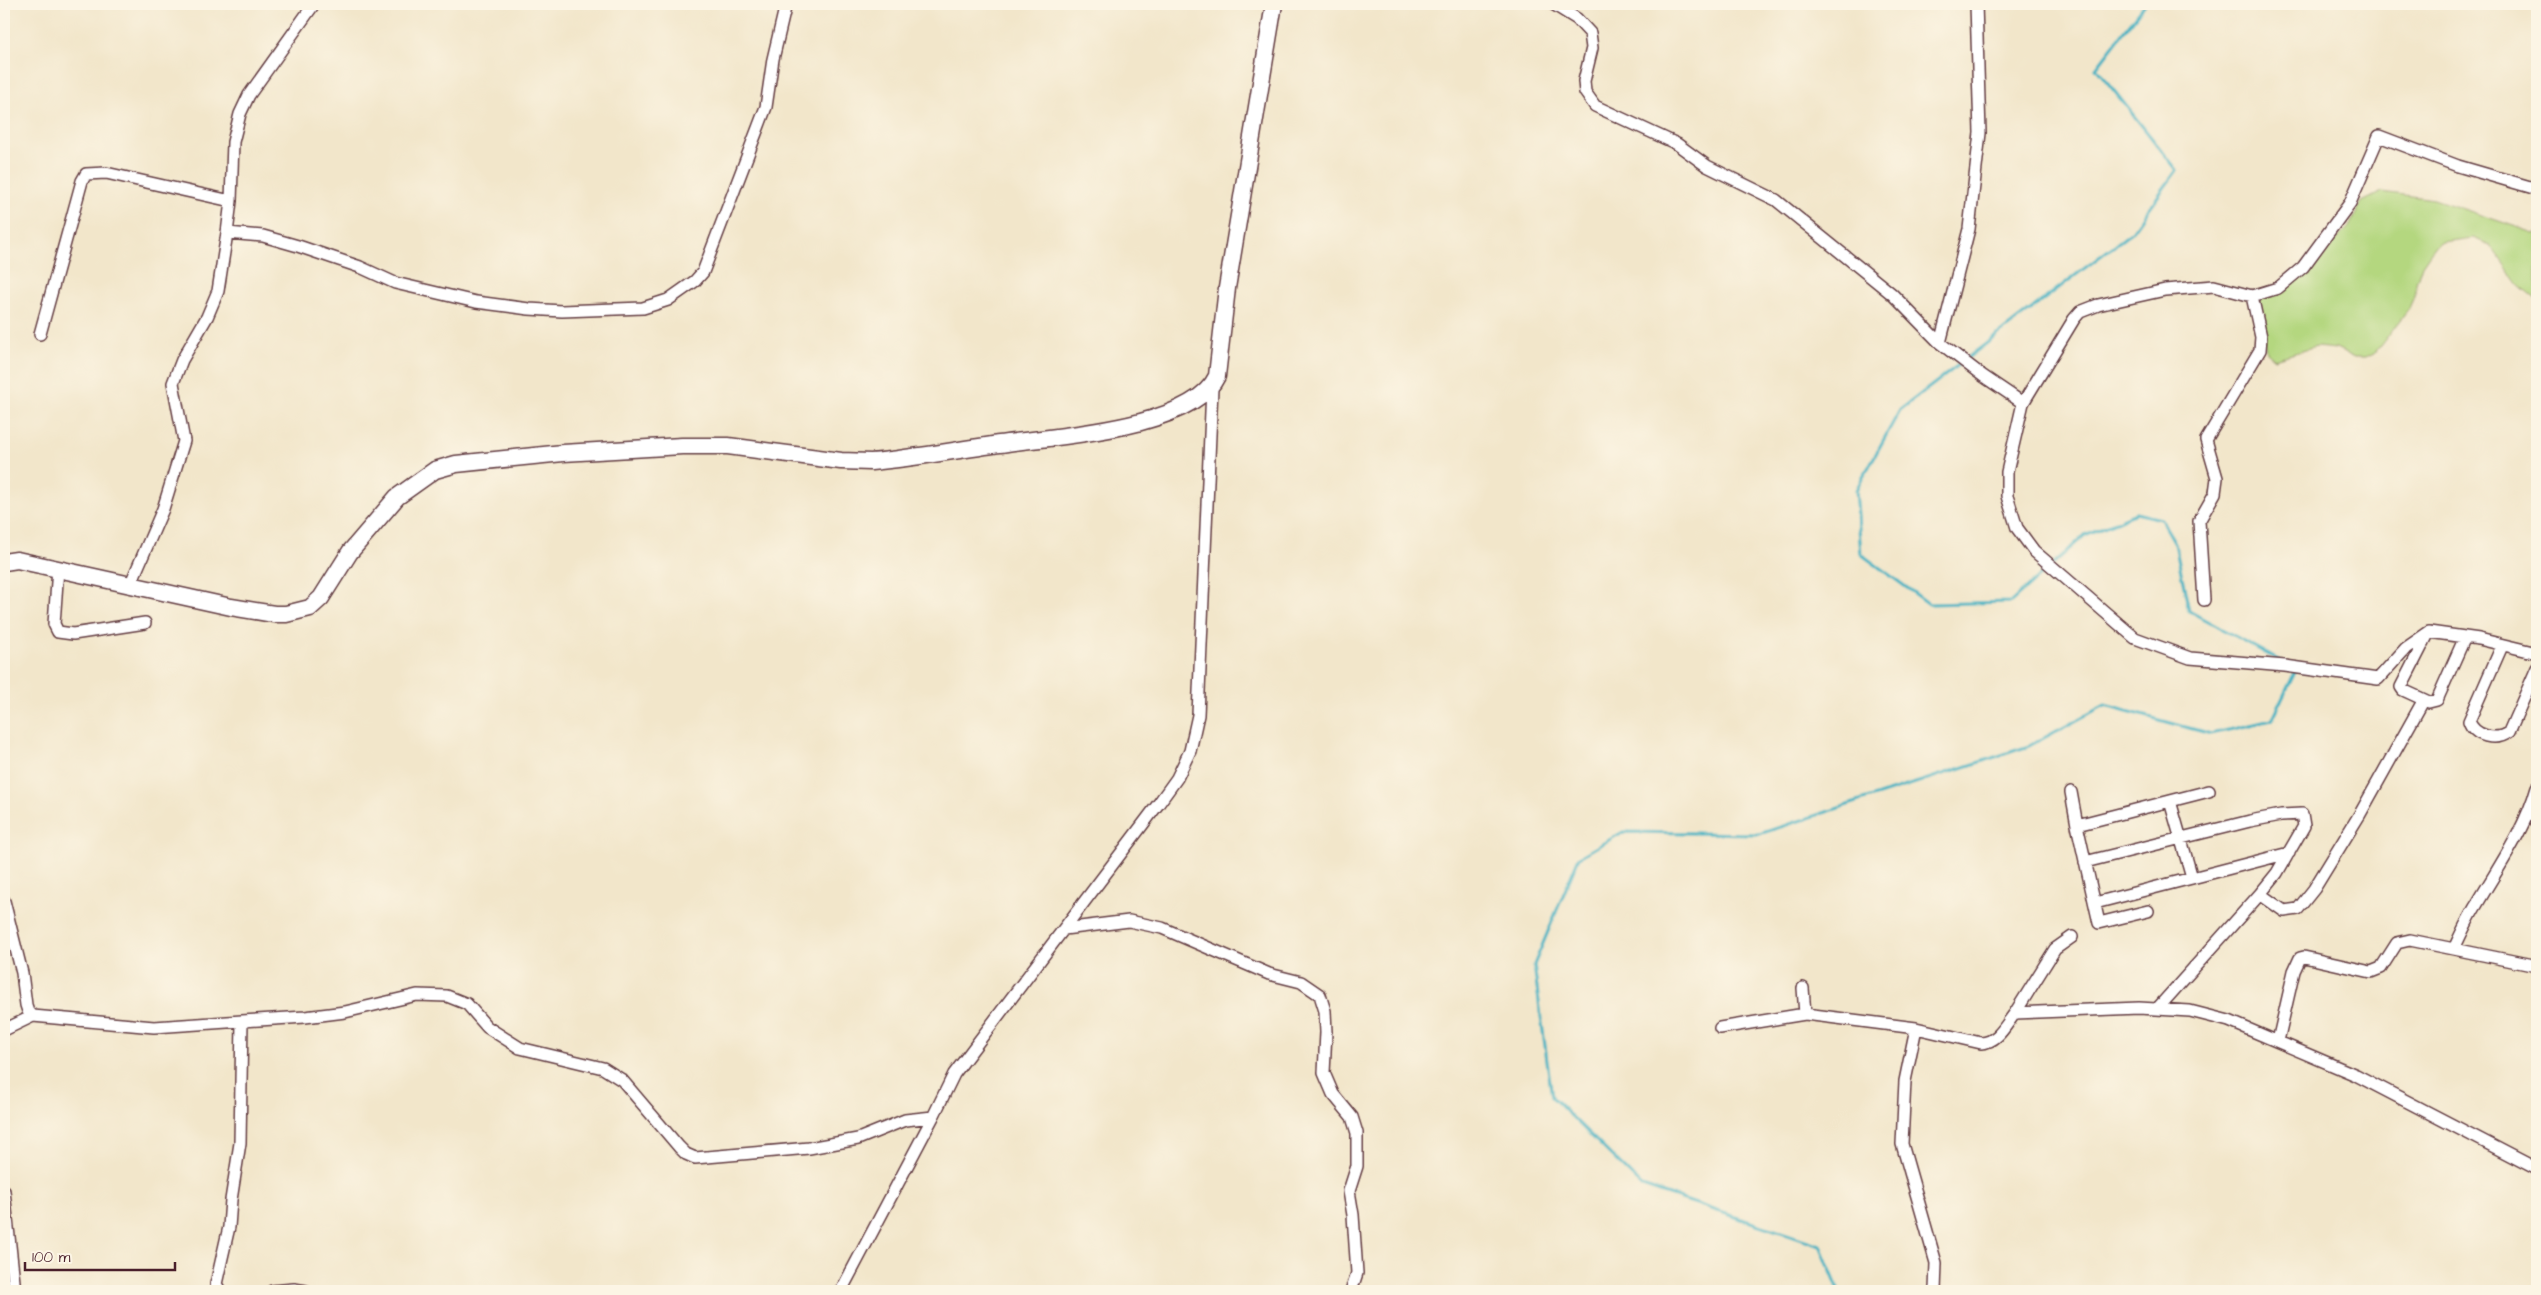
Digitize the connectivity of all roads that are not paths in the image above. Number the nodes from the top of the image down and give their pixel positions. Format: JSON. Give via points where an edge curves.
{"nodes":[{"id":1,"x":314,"y":4,"type":"edge"},
{"id":2,"x":786,"y":4,"type":"edge"},
{"id":3,"x":1274,"y":4,"type":"edge"},
{"id":4,"x":1553,"y":4,"type":"edge"},
{"id":5,"x":1976,"y":4,"type":"edge"},
{"id":6,"x":2537,"y":189,"type":"edge"},
{"id":7,"x":231,"y":201,"type":"junction"},
{"id":8,"x":227,"y":233,"type":"junction"},
{"id":9,"x":2252,"y":296,"type":"junction"},
{"id":10,"x":40,"y":334,"type":"dead end"},
{"id":11,"x":1940,"y":343,"type":"junction"},
{"id":12,"x":1212,"y":388,"type":"junction"},
{"id":13,"x":2023,"y":404,"type":"junction"},
{"id":14,"x":4,"y":562,"type":"edge"},
{"id":15,"x":58,"y":568,"type":"junction"},
{"id":16,"x":130,"y":583,"type":"junction"},
{"id":17,"x":2204,"y":600,"type":"dead end"},
{"id":18,"x":145,"y":623,"type":"dead end"},
{"id":19,"x":2429,"y":632,"type":"junction"},
{"id":20,"x":2465,"y":638,"type":"junction"},
{"id":21,"x":2502,"y":646,"type":"junction"},
{"id":22,"x":2537,"y":653,"type":"edge"},
{"id":23,"x":2537,"y":668,"type":"edge"},
{"id":24,"x":2422,"y":703,"type":"dead end"},
{"id":25,"x":2537,"y":787,"type":"edge"},
{"id":26,"x":2209,"y":791,"type":"dead end"},
{"id":27,"x":2071,"y":792,"type":"dead end"},
{"id":28,"x":2170,"y":801,"type":"junction"},
{"id":29,"x":2077,"y":825,"type":"junction"},
{"id":30,"x":2180,"y":839,"type":"junction"},
{"id":31,"x":2289,"y":853,"type":"junction"},
{"id":32,"x":2085,"y":862,"type":"junction"},
{"id":33,"x":2192,"y":878,"type":"junction"},
{"id":34,"x":2260,"y":894,"type":"junction"},
{"id":35,"x":4,"y":901,"type":"edge"},
{"id":36,"x":2094,"y":902,"type":"junction"},
{"id":37,"x":2148,"y":911,"type":"dead end"},
{"id":38,"x":1064,"y":929,"type":"junction"},
{"id":39,"x":2072,"y":937,"type":"dead end"},
{"id":40,"x":2454,"y":949,"type":"junction"},
{"id":41,"x":2537,"y":966,"type":"edge"},
{"id":42,"x":1803,"y":988,"type":"dead end"},
{"id":43,"x":2157,"y":1009,"type":"junction"},
{"id":44,"x":2015,"y":1013,"type":"junction"},
{"id":45,"x":1805,"y":1014,"type":"junction"},
{"id":46,"x":34,"y":1016,"type":"junction"},
{"id":47,"x":242,"y":1021,"type":"junction"},
{"id":48,"x":1720,"y":1028,"type":"dead end"},
{"id":49,"x":1916,"y":1028,"type":"junction"},
{"id":50,"x":4,"y":1030,"type":"edge"},
{"id":51,"x":2278,"y":1041,"type":"junction"},
{"id":52,"x":933,"y":1117,"type":"junction"},
{"id":53,"x":2537,"y":1169,"type":"edge"},
{"id":54,"x":4,"y":1190,"type":"edge"},
{"id":55,"x":15,"y":1291,"type":"edge"},
{"id":56,"x":220,"y":1291,"type":"edge"},
{"id":57,"x":272,"y":1291,"type":"edge"},
{"id":58,"x":306,"y":1291,"type":"edge"},
{"id":59,"x":841,"y":1291,"type":"edge"},
{"id":60,"x":1351,"y":1291,"type":"edge"},
{"id":61,"x":1935,"y":1291,"type":"edge"}],
"edges":[{"from":1,"to":7,"type":"street","via":[[249,95],[240,114],[233,142]]},
{"from":2,"to":8,"type":"street","via":[[766,107],[703,272],[696,282],[668,300],[643,308],[562,311],[476,302],[395,283],[360,267],[289,243],[263,236]]},
{"from":3,"to":12,"type":"street","via":[[1227,288],[1217,376]]},
{"from":4,"to":11,"type":"street","via":[[1590,33],[1592,48],[1584,81],[1585,92],[1595,106],[1677,144],[1707,166],[1776,200],[1892,294]]},
{"from":5,"to":11,"type":"street","via":[[1980,133],[1969,229]]},
{"from":6,"to":9,"type":"street","via":[[2458,166],[2379,136],[2350,203],[2303,267],[2270,292]]},
{"from":7,"to":8,"type":"street"},
{"from":7,"to":10,"type":"street","via":[[106,173],[86,174]]},
{"from":8,"to":16,"type":"street","via":[[218,291],[173,383],[184,441],[163,510]]},
{"from":9,"to":13,"type":"street","via":[[2214,286],[2184,287],[2109,302],[2080,312]]},
{"from":9,"to":17,"type":"street","via":[[2261,337],[2260,350],[2206,440],[2217,478],[2214,493],[2199,522]]},
{"from":11,"to":13,"type":"street"},
{"from":12,"to":16,"type":"street","via":[[1182,408],[1135,423],[914,458],[841,461],[728,446],[682,446],[456,464],[436,470],[397,497],[350,552],[321,598],[310,608],[274,614]]},
{"from":12,"to":38,"type":"street","via":[[1198,715],[1190,751],[1159,803]]},
{"from":13,"to":19,"type":"street","via":[[2007,472],[2007,496],[2017,528],[2034,551],[2135,638],[2190,658],[2285,666],[2378,679],[2406,648]]},
{"from":14,"to":15,"type":"street","via":[[17,560]]},
{"from":15,"to":16,"type":"street"},
{"from":15,"to":18,"type":"street","via":[[54,624],[58,632],[73,634]]},
{"from":19,"to":20,"type":"street"},
{"from":19,"to":20,"type":"street","via":[[2401,687],[2429,702],[2437,700]]},
{"from":20,"to":21,"type":"street"},
{"from":21,"to":22,"type":"street"},
{"from":21,"to":23,"type":"street","via":[[2469,720],[2472,728],[2481,734],[2500,738],[2509,732]]},
{"from":24,"to":34,"type":"street","via":[[2360,814],[2298,909],[2284,911]]},
{"from":25,"to":40,"type":"street","via":[[2532,806],[2515,840]]},
{"from":26,"to":28,"type":"street"},
{"from":27,"to":29,"type":"street"},
{"from":28,"to":29,"type":"street"},
{"from":28,"to":30,"type":"street"},
{"from":29,"to":32,"type":"street"},
{"from":30,"to":31,"type":"street","via":[[2282,815],[2302,814],[2304,826]]},
{"from":30,"to":32,"type":"street"},
{"from":30,"to":33,"type":"street"},
{"from":31,"to":33,"type":"street"},
{"from":31,"to":34,"type":"street"},
{"from":32,"to":36,"type":"street"},
{"from":33,"to":36,"type":"street"},
{"from":34,"to":43,"type":"street"},
{"from":35,"to":46,"type":"street","via":[[22,974],[26,1005]]},
{"from":36,"to":37,"type":"street","via":[[2099,923]]},
{"from":38,"to":52,"type":"street","via":[[954,1074]]},
{"from":38,"to":60,"type":"street","via":[[1130,922],[1162,928],[1269,974],[1301,982],[1320,995],[1325,1011],[1324,1073],[1333,1094],[1352,1117],[1357,1133],[1357,1166],[1348,1191],[1354,1215],[1358,1273]]},
{"from":39,"to":44,"type":"street","via":[[2055,949]]},
{"from":40,"to":41,"type":"street"},
{"from":40,"to":51,"type":"street","via":[[2401,941],[2392,948],[2381,968],[2371,972],[2300,958]]},
{"from":42,"to":45,"type":"street"},
{"from":43,"to":44,"type":"street"},
{"from":43,"to":51,"type":"street","via":[[2190,1011]]},
{"from":44,"to":49,"type":"street","via":[[1997,1037],[1989,1042],[1980,1043]]},
{"from":45,"to":48,"type":"street"},
{"from":45,"to":49,"type":"street"},
{"from":46,"to":47,"type":"street","via":[[154,1027]]},
{"from":46,"to":50,"type":"street"},
{"from":47,"to":52,"type":"street","via":[[305,1018],[417,995],[447,996],[467,1004],[487,1027],[520,1048],[603,1068],[622,1080],[679,1147],[695,1158],[810,1148],[858,1140],[905,1120]]},
{"from":47,"to":56,"type":"street","via":[[240,1143],[230,1227],[216,1284]]},
{"from":49,"to":61,"type":"street","via":[[1905,1081],[1902,1144],[1936,1263]]},
{"from":51,"to":53,"type":"street","via":[[2356,1075]]},
{"from":52,"to":59,"type":"street"},
{"from":54,"to":55,"type":"street"},
{"from":57,"to":58,"type":"street","via":[[294,1288]]}]}
